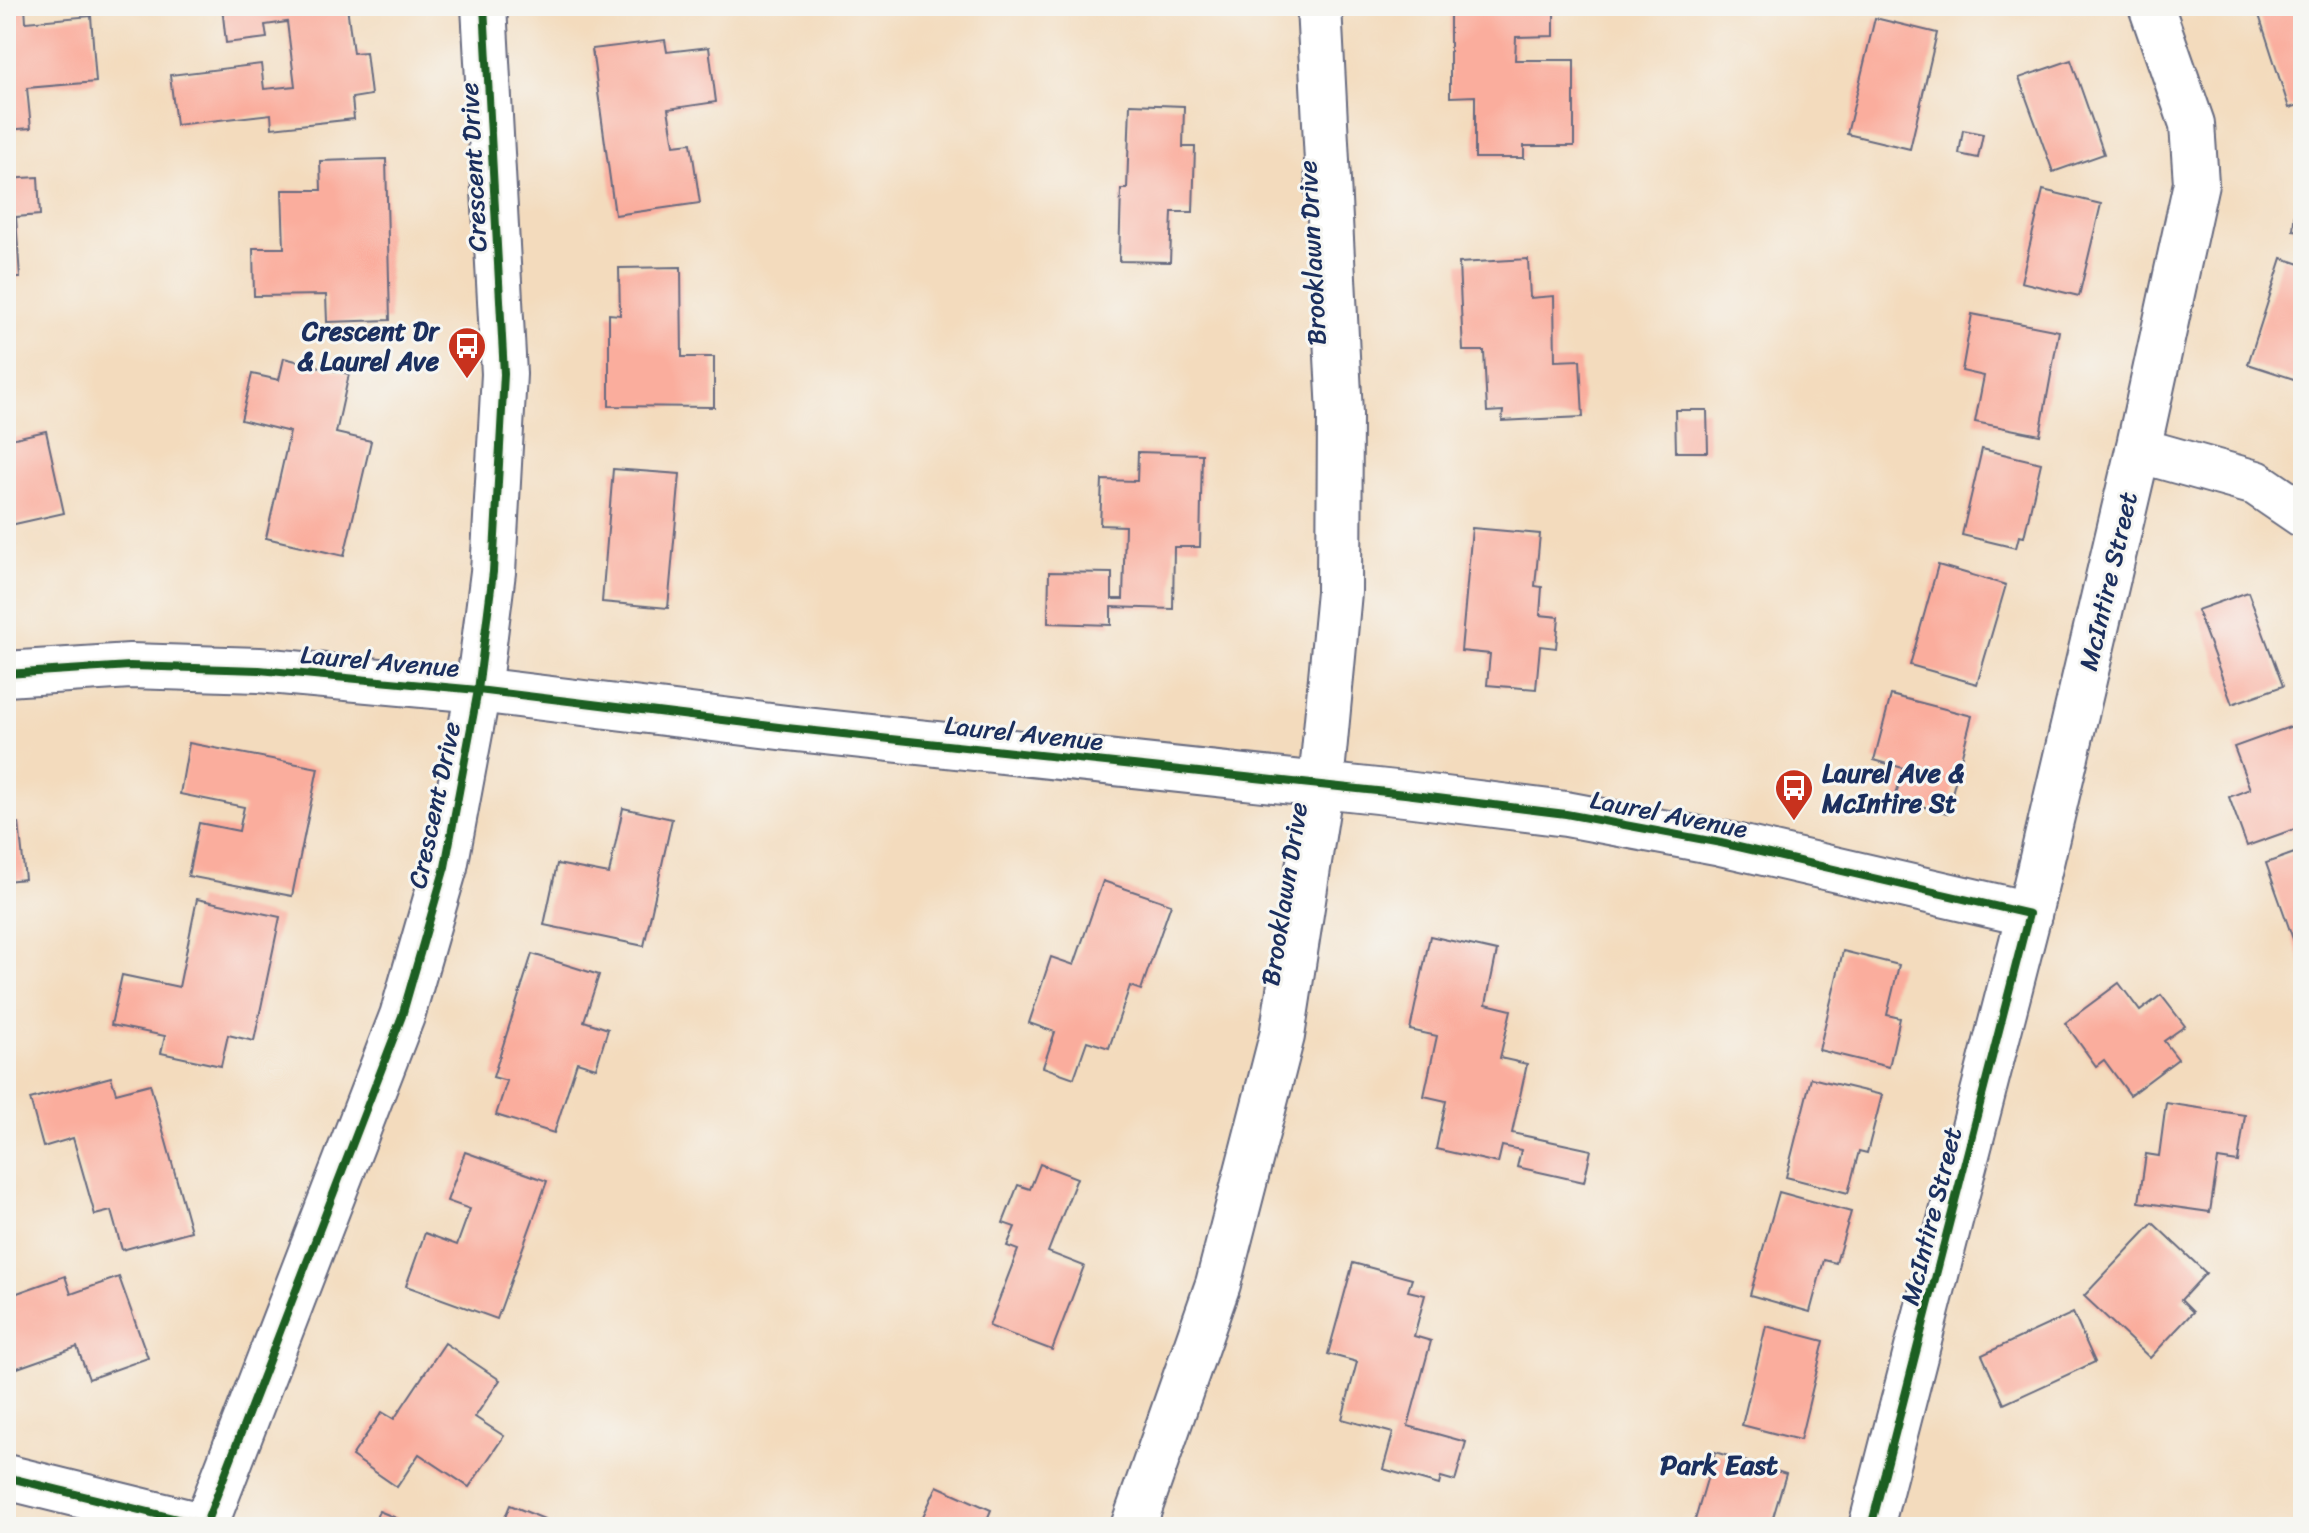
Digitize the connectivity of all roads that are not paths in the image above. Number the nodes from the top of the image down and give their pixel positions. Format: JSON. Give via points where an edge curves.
{"nodes":[{"id":1,"x":484,"y":6,"type":"edge"},
{"id":2,"x":1319,"y":6,"type":"edge"},
{"id":3,"x":2151,"y":6,"type":"edge"},
{"id":4,"x":2138,"y":450,"type":"junction"},
{"id":5,"x":2303,"y":515,"type":"edge"},
{"id":6,"x":6,"y":674,"type":"edge"},
{"id":7,"x":478,"y":690,"type":"junction"},
{"id":8,"x":1321,"y":784,"type":"junction"},
{"id":9,"x":2029,"y":914,"type":"junction"},
{"id":10,"x":6,"y":1477,"type":"edge"},
{"id":11,"x":205,"y":1526,"type":"edge"},
{"id":12,"x":1133,"y":1527,"type":"edge"},
{"id":13,"x":1871,"y":1527,"type":"edge"}],
"edges":[{"from":1,"to":7,"type":"street","name":"Crescent Drive","via":[[504,374],[493,572]]},
{"from":2,"to":8,"type":"street","name":"Brooklawn Drive","via":[[1340,414],[1339,592]]},
{"from":3,"to":4,"type":"street","name":"McIntire Street","via":[[2192,124],[2196,183]]},
{"from":4,"to":5,"type":"street","via":[[2256,483]]},
{"from":4,"to":9,"type":"street","name":"McIntire Street"},
{"from":6,"to":7,"type":"street","name":"Laurel Avenue","via":[[130,666],[259,670]]},
{"from":7,"to":8,"type":"street","name":"Laurel Avenue"},
{"from":7,"to":11,"type":"street","name":"Crescent Drive","via":[[445,867],[402,1016]]},
{"from":8,"to":9,"type":"street","name":"Laurel Avenue","via":[[1581,817],[1721,843]]},
{"from":8,"to":12,"type":"street","name":"Brooklawn Drive","via":[[1282,1036],[1218,1284]]},
{"from":9,"to":13,"type":"street","name":"McIntire Street"},
{"from":10,"to":11,"type":"street"}]}
